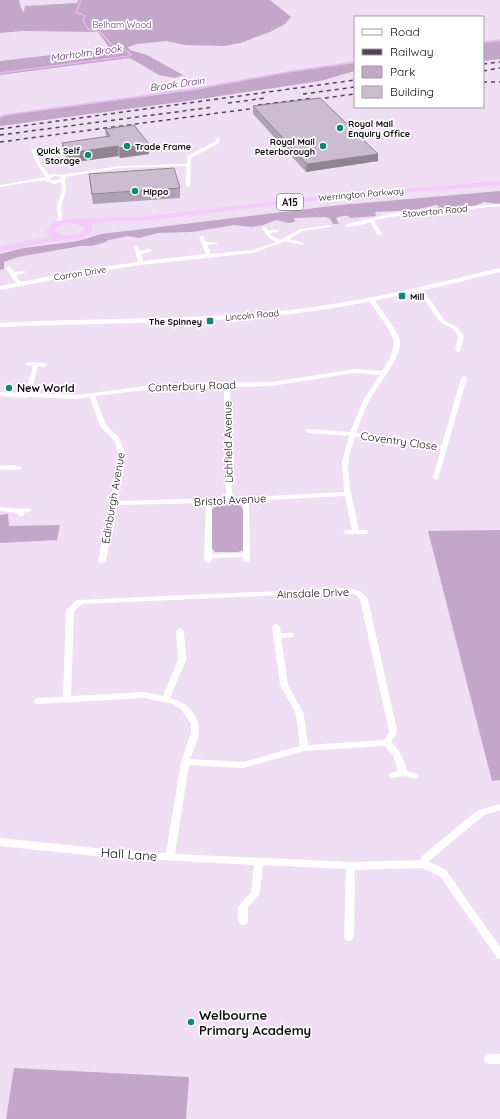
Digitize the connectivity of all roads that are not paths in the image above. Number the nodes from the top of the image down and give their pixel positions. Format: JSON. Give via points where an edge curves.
{"nodes":[{"id":1,"x":217,"y":139,"type":"dead end"},
{"id":2,"x":33,"y":149,"type":"dead end"},
{"id":3,"x":188,"y":165,"type":"junction"},
{"id":4,"x":43,"y":169,"type":"junction"},
{"id":5,"x":61,"y":177,"type":"junction"},
{"id":6,"x":49,"y":180,"type":"junction"},
{"id":7,"x":500,"y":183,"type":"edge"},
{"id":8,"x":0,"y":186,"type":"edge"},
{"id":9,"x":188,"y":186,"type":"dead end"},
{"id":10,"x":500,"y":188,"type":"edge"},
{"id":11,"x":64,"y":191,"type":"junction"},
{"id":12,"x":500,"y":205,"type":"edge"},
{"id":13,"x":59,"y":212,"type":"junction"},
{"id":14,"x":371,"y":219,"type":"junction"},
{"id":15,"x":76,"y":221,"type":"junction"},
{"id":16,"x":58,"y":223,"type":"junction"},
{"id":17,"x":346,"y":225,"type":"dead end"},
{"id":18,"x":329,"y":226,"type":"dead end"},
{"id":19,"x":50,"y":229,"type":"junction"},
{"id":20,"x":276,"y":231,"type":"dead end"},
{"id":21,"x":87,"y":233,"type":"junction"},
{"id":22,"x":380,"y":234,"type":"junction"},
{"id":23,"x":386,"y":234,"type":"dead end"},
{"id":24,"x":374,"y":235,"type":"dead end"},
{"id":25,"x":202,"y":237,"type":"dead end"},
{"id":26,"x":66,"y":238,"type":"junction"},
{"id":27,"x":286,"y":240,"type":"junction"},
{"id":28,"x":280,"y":242,"type":"junction"},
{"id":29,"x":309,"y":242,"type":"dead end"},
{"id":30,"x":0,"y":243,"type":"edge"},
{"id":31,"x":216,"y":243,"type":"dead end"},
{"id":32,"x":204,"y":244,"type":"junction"},
{"id":33,"x":0,"y":249,"type":"edge"},
{"id":34,"x":150,"y":251,"type":"dead end"},
{"id":35,"x":209,"y":255,"type":"junction"},
{"id":36,"x":142,"y":263,"type":"junction"},
{"id":37,"x":9,"y":268,"type":"dead end"},
{"id":38,"x":500,"y":270,"type":"edge"},
{"id":39,"x":23,"y":272,"type":"dead end"},
{"id":40,"x":12,"y":274,"type":"junction"},
{"id":41,"x":18,"y":283,"type":"junction"},
{"id":42,"x":0,"y":288,"type":"edge"},
{"id":43,"x":420,"y":289,"type":"junction"},
{"id":44,"x":372,"y":300,"type":"junction"},
{"id":45,"x":0,"y":325,"type":"edge"},
{"id":46,"x":458,"y":350,"type":"dead end"},
{"id":47,"x":28,"y":364,"type":"dead end"},
{"id":48,"x":36,"y":365,"type":"junction"},
{"id":49,"x":44,"y":365,"type":"dead end"},
{"id":50,"x":382,"y":373,"type":"junction"},
{"id":51,"x":464,"y":378,"type":"dead end"},
{"id":52,"x":227,"y":384,"type":"junction"},
{"id":53,"x":0,"y":394,"type":"edge"},
{"id":54,"x":28,"y":396,"type":"junction"},
{"id":55,"x":92,"y":396,"type":"junction"},
{"id":56,"x":307,"y":431,"type":"dead end"},
{"id":57,"x":352,"y":435,"type":"junction"},
{"id":58,"x":445,"y":447,"type":"junction"},
{"id":59,"x":0,"y":468,"type":"edge"},
{"id":60,"x":19,"y":468,"type":"dead end"},
{"id":61,"x":436,"y":478,"type":"dead end"},
{"id":62,"x":348,"y":494,"type":"junction"},
{"id":63,"x":229,"y":500,"type":"junction"},
{"id":64,"x":246,"y":500,"type":"junction"},
{"id":65,"x":209,"y":502,"type":"junction"},
{"id":66,"x":112,"y":503,"type":"junction"},
{"id":67,"x":0,"y":510,"type":"edge"},
{"id":68,"x":30,"y":510,"type":"dead end"},
{"id":69,"x":346,"y":532,"type":"dead end"},
{"id":70,"x":356,"y":532,"type":"junction"},
{"id":71,"x":365,"y":532,"type":"dead end"},
{"id":72,"x":102,"y":561,"type":"dead end"},
{"id":73,"x":276,"y":627,"type":"dead end"},
{"id":74,"x":180,"y":631,"type":"dead end"},
{"id":75,"x":290,"y":635,"type":"dead end"},
{"id":76,"x":277,"y":636,"type":"junction"},
{"id":77,"x":67,"y":698,"type":"junction"},
{"id":78,"x":166,"y":699,"type":"junction"},
{"id":79,"x":38,"y":701,"type":"dead end"},
{"id":80,"x":386,"y":743,"type":"junction"},
{"id":81,"x":304,"y":748,"type":"junction"},
{"id":82,"x":185,"y":762,"type":"junction"},
{"id":83,"x":403,"y":773,"type":"junction"},
{"id":84,"x":393,"y":775,"type":"dead end"},
{"id":85,"x":414,"y":776,"type":"dead end"},
{"id":86,"x":500,"y":807,"type":"edge"},
{"id":87,"x":0,"y":842,"type":"edge"},
{"id":88,"x":170,"y":858,"type":"junction"},
{"id":89,"x":259,"y":862,"type":"junction"},
{"id":90,"x":424,"y":864,"type":"junction"},
{"id":91,"x":351,"y":866,"type":"junction"},
{"id":92,"x":243,"y":921,"type":"dead end"},
{"id":93,"x":349,"y":937,"type":"dead end"},
{"id":94,"x":498,"y":950,"type":"edge"},
{"id":95,"x":500,"y":1059,"type":"edge"},
{"id":96,"x":488,"y":1060,"type":"dead end"}],
"edges":[{"from":1,"to":3,"type":"street","via":[[216,143],[189,157]]},
{"from":2,"to":4,"type":"street"},
{"from":3,"to":5,"type":"street","via":[[120,167]]},
{"from":3,"to":9,"type":"street"},
{"from":4,"to":5,"type":"street"},
{"from":4,"to":6,"type":"street"},
{"from":5,"to":6,"type":"street"},
{"from":5,"to":6,"type":"street"},
{"from":5,"to":11,"type":"street"},
{"from":6,"to":8,"type":"street"},
{"from":6,"to":11,"type":"street"},
{"from":7,"to":15,"type":"highway","name":"Werrington Parkway","number":"A15","via":[[318,198],[150,218]]},
{"from":10,"to":21,"type":"highway","name":"Werrington Parkway","number":"A15","via":[[331,202],[111,226]]},
{"from":11,"to":13,"type":"street"},
{"from":12,"to":14,"type":"street","name":"Staverton Road"},
{"from":13,"to":15,"type":"street"},
{"from":13,"to":16,"type":"street"},
{"from":14,"to":17,"type":"street","name":"Staverton Road"},
{"from":14,"to":22,"type":"street"},
{"from":15,"to":16,"type":"highway","number":"A15"},
{"from":15,"to":21,"type":"highway","via":[[87,225]]},
{"from":16,"to":19,"type":"highway","number":"A15"},
{"from":18,"to":27,"type":"street","name":"Carron Drive","via":[[302,230]]},
{"from":19,"to":26,"type":"highway","via":[[52,234]]},
{"from":19,"to":30,"type":"highway","number":"A15","via":[[44,233]]},
{"from":20,"to":28,"type":"street","via":[[265,230],[270,237]]},
{"from":21,"to":26,"type":"highway","number":"A15"},
{"from":22,"to":23,"type":"street"},
{"from":22,"to":24,"type":"street"},
{"from":25,"to":32,"type":"street"},
{"from":26,"to":33,"type":"highway","number":"A15"},
{"from":27,"to":28,"type":"street","name":"Carron Drive"},
{"from":27,"to":29,"type":"street","via":[[302,246]]},
{"from":28,"to":35,"type":"street","name":"Carron Drive","via":[[253,251]]},
{"from":31,"to":32,"type":"street"},
{"from":32,"to":35,"type":"street"},
{"from":34,"to":36,"type":"street","via":[[137,250]]},
{"from":35,"to":36,"type":"street","name":"Carron Drive"},
{"from":36,"to":41,"type":"street","name":"Carron Drive"},
{"from":37,"to":40,"type":"street"},
{"from":38,"to":43,"type":"street","name":"Lincoln Road"},
{"from":39,"to":40,"type":"street"},
{"from":40,"to":41,"type":"street"},
{"from":41,"to":42,"type":"street","name":"Carron Drive"},
{"from":43,"to":44,"type":"street","name":"Lincoln Road"},
{"from":43,"to":46,"type":"street","via":[[442,321],[455,328],[461,336]]},
{"from":44,"to":45,"type":"street","name":"Lincoln Road","via":[[313,309],[212,318]]},
{"from":44,"to":50,"type":"street","via":[[397,342],[394,356]]},
{"from":47,"to":48,"type":"street"},
{"from":48,"to":49,"type":"street"},
{"from":48,"to":54,"type":"street"},
{"from":50,"to":52,"type":"street","name":"Canterbury Road","via":[[354,370],[278,383]]},
{"from":50,"to":57,"type":"street","via":[[366,400]]},
{"from":51,"to":58,"type":"street","name":"Coventry Close"},
{"from":52,"to":55,"type":"street","name":"Canterbury Road","via":[[162,386]]},
{"from":52,"to":63,"type":"street","name":"Lichfield Avenue"},
{"from":53,"to":54,"type":"street","name":"Canterbury Road"},
{"from":54,"to":55,"type":"street","name":"Canterbury Road"},
{"from":55,"to":66,"type":"street","name":"Edinburgh Avenue","via":[[103,426],[119,441],[122,448]]},
{"from":56,"to":57,"type":"street","name":"Coventry Close"},
{"from":57,"to":58,"type":"street","name":"Coventry Close"},
{"from":57,"to":62,"type":"street","via":[[345,462]]},
{"from":58,"to":61,"type":"street","name":"Coventry Close"},
{"from":59,"to":60,"type":"street"},
{"from":62,"to":64,"type":"street","name":"Bristol Avenue"},
{"from":62,"to":70,"type":"street"},
{"from":63,"to":64,"type":"street","name":"Bristol Avenue"},
{"from":63,"to":65,"type":"street","name":"Bristol Avenue"},
{"from":64,"to":65,"type":"street","via":[[246,558],[208,558]]},
{"from":65,"to":66,"type":"street","name":"Bristol Avenue"},
{"from":66,"to":72,"type":"street","name":"Edinburgh Avenue"},
{"from":67,"to":68,"type":"street","via":[[20,513]]},
{"from":69,"to":70,"type":"street"},
{"from":70,"to":71,"type":"street"},
{"from":73,"to":76,"type":"street"},
{"from":74,"to":78,"type":"street","via":[[182,660]]},
{"from":75,"to":76,"type":"street"},
{"from":76,"to":81,"type":"street","via":[[284,685],[300,712]]},
{"from":77,"to":78,"type":"street","via":[[145,695]]},
{"from":77,"to":79,"type":"street"},
{"from":77,"to":80,"type":"street","name":"Ainsdale Drive","via":[[70,610],[80,602],[352,591],[361,595],[364,602],[393,731]]},
{"from":78,"to":82,"type":"street","via":[[184,708],[195,724],[195,733]]},
{"from":80,"to":81,"type":"street"},
{"from":80,"to":83,"type":"street","via":[[395,752]]},
{"from":81,"to":82,"type":"street","via":[[243,765]]},
{"from":82,"to":88,"type":"street"},
{"from":83,"to":84,"type":"street"},
{"from":83,"to":85,"type":"street"},
{"from":86,"to":90,"type":"street","via":[[481,812],[425,859]]},
{"from":87,"to":88,"type":"street","name":"Hall Lane"},
{"from":88,"to":89,"type":"street","name":"Hall Lane"},
{"from":89,"to":91,"type":"street","name":"Hall Lane"},
{"from":89,"to":92,"type":"street","via":[[255,893],[243,907]]},
{"from":90,"to":91,"type":"street","name":"Hall Lane"},
{"from":90,"to":94,"type":"street","via":[[443,873]]},
{"from":91,"to":93,"type":"street"},
{"from":95,"to":96,"type":"street"}]}
